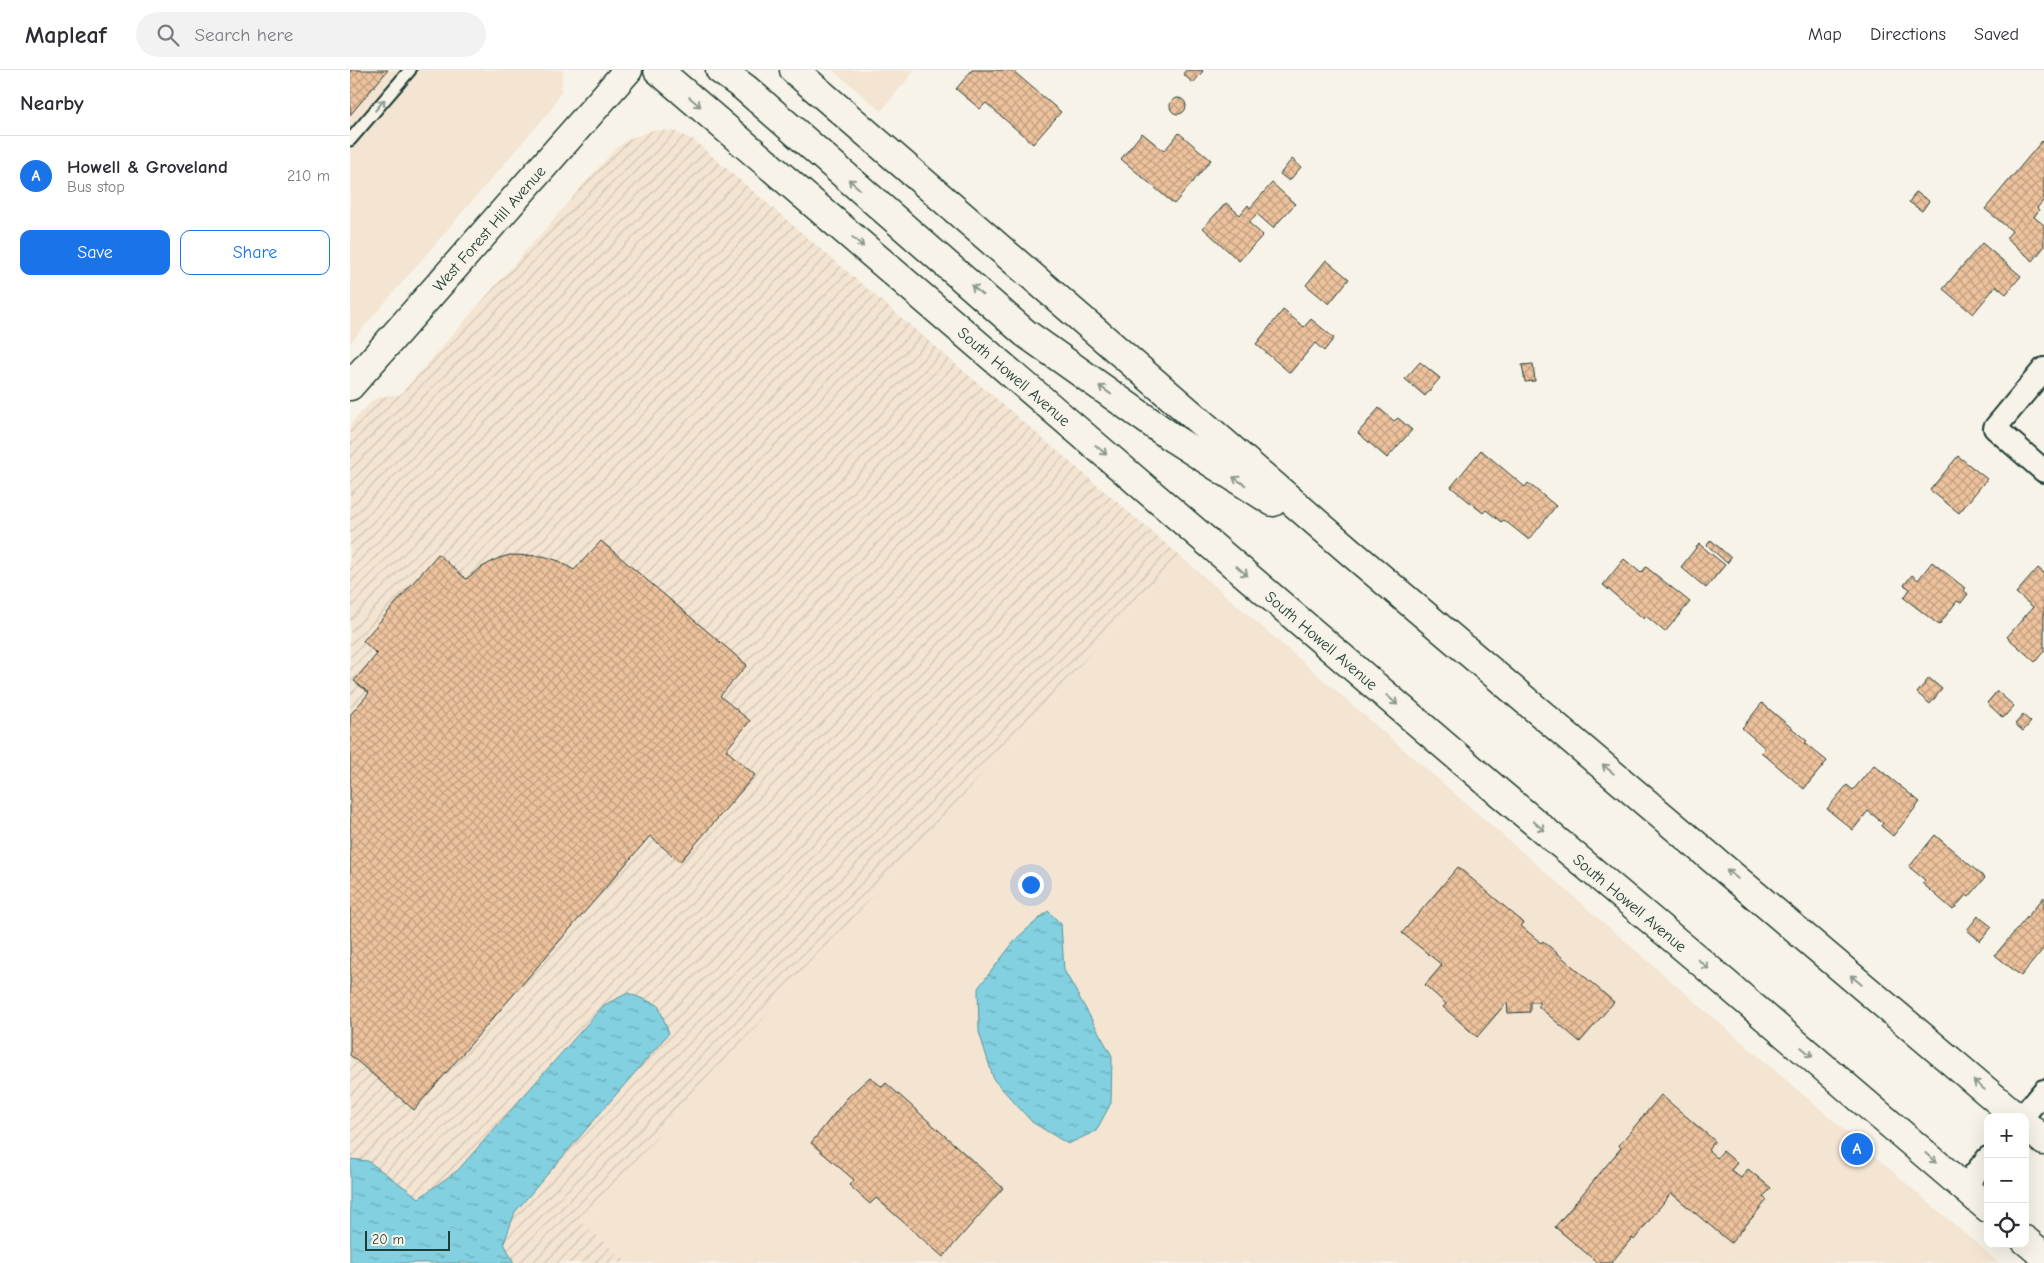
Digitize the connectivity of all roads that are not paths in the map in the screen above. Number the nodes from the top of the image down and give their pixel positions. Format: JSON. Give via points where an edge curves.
{"nodes":[{"id":1,"x":410,"y":70,"type":"edge"},
{"id":2,"x":628,"y":70,"type":"edge"},
{"id":3,"x":658,"y":70,"type":"edge"},
{"id":4,"x":720,"y":70,"type":"edge"},
{"id":5,"x":794,"y":70,"type":"edge"},
{"id":6,"x":350,"y":140,"type":"edge"},
{"id":7,"x":2044,"y":369,"type":"edge"},
{"id":8,"x":352,"y":381,"type":"edge"},
{"id":9,"x":2044,"y":471,"type":"edge"},
{"id":10,"x":1354,"y":555,"type":"junction"},
{"id":11,"x":2044,"y":1091,"type":"edge"},
{"id":12,"x":2011,"y":1113,"type":"edge"},
{"id":13,"x":2025,"y":1113,"type":"edge"},
{"id":14,"x":2029,"y":1128,"type":"edge"},
{"id":15,"x":2044,"y":1141,"type":"edge"},
{"id":16,"x":1984,"y":1163,"type":"edge"},
{"id":17,"x":1964,"y":1187,"type":"junction"},
{"id":18,"x":1984,"y":1204,"type":"edge"},
{"id":19,"x":2029,"y":1243,"type":"edge"},
{"id":20,"x":2044,"y":1256,"type":"edge"}],
"edges":[{"from":6,"to":1,"type":"lane","one_way":true},
{"from":2,"to":8,"type":"main road","name":"West Forest Hill Avenue"},
{"from":3,"to":17,"type":"main road","name":"South Howell Avenue","one_way":true},
{"from":10,"to":4,"type":"main road","one_way":true,"via":[[1174,439],[1025,333],[745,88]]},
{"from":5,"to":10,"type":"main road"},
{"from":7,"to":9,"type":"street","via":[[1995,428]]},
{"from":12,"to":10,"type":"main road","one_way":true},
{"from":11,"to":13,"type":"street"},
{"from":14,"to":15,"type":"main road"},
{"from":16,"to":17,"type":"street"},
{"from":17,"to":18,"type":"main road","name":"South Howell Avenue"},
{"from":19,"to":20,"type":"main road"}]}
